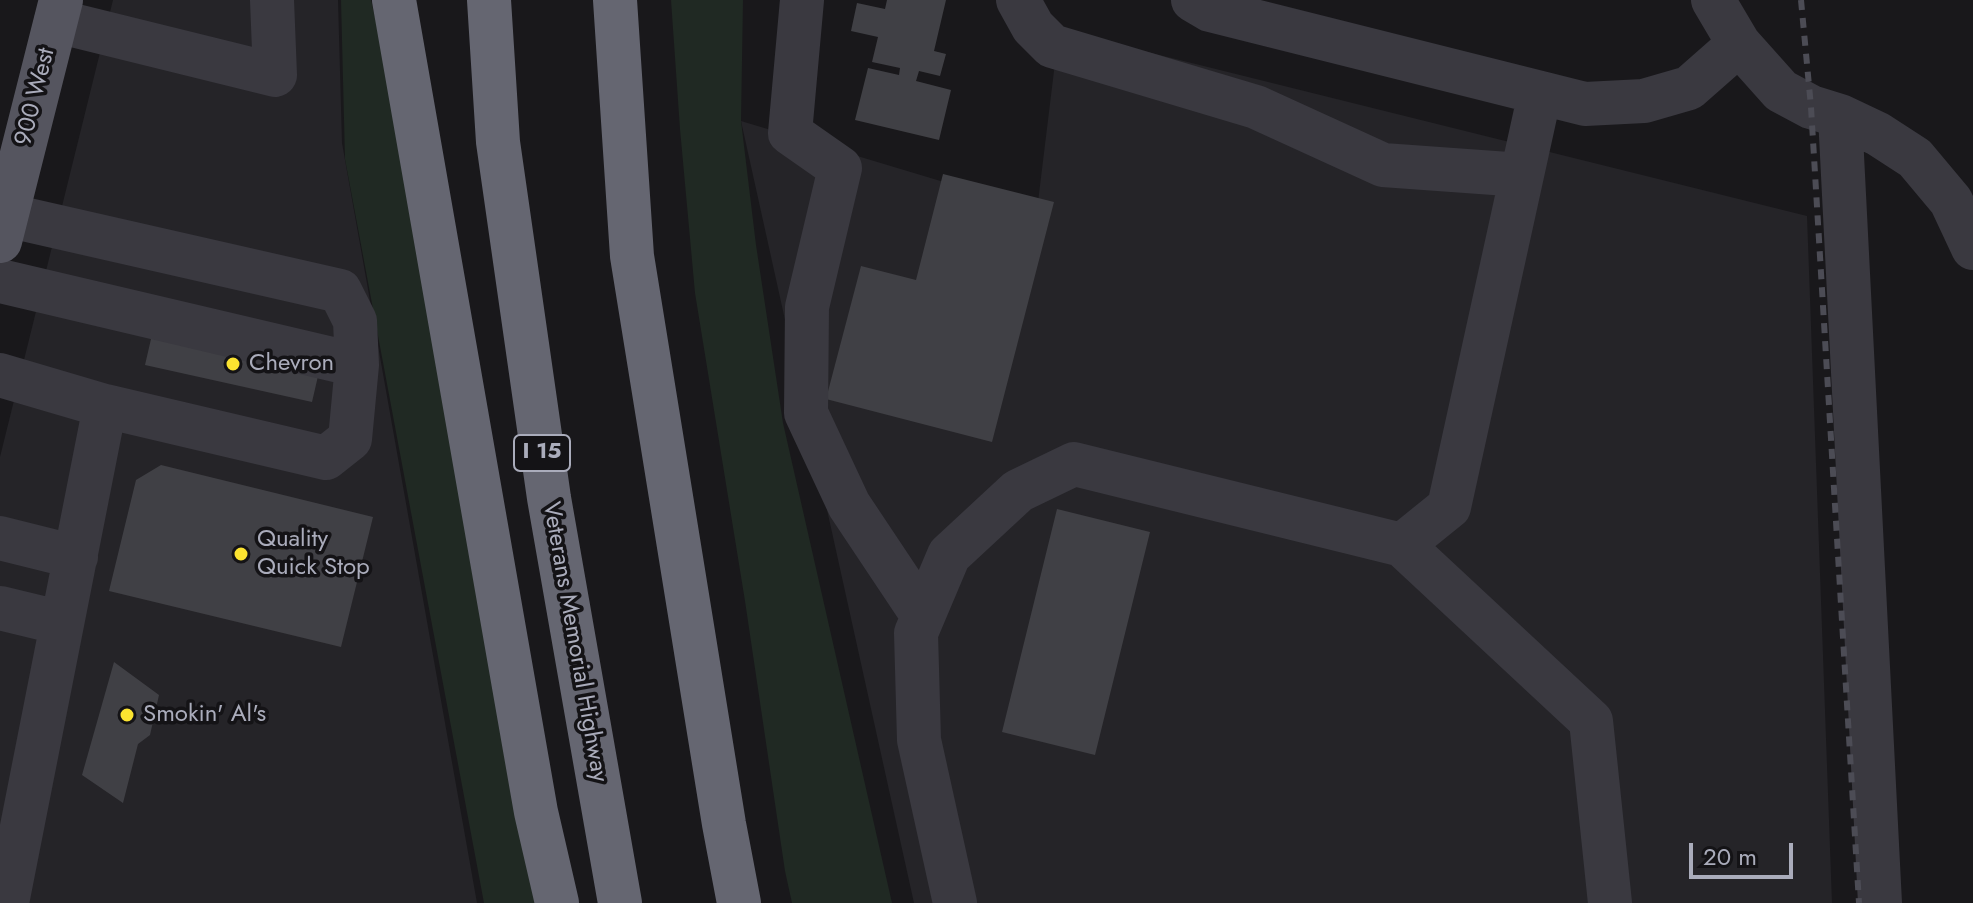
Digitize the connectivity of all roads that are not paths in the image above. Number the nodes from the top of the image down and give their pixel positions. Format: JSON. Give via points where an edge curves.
{"nodes":[{"id":1,"x":272,"y":0,"type":"edge"},
{"id":2,"x":394,"y":0,"type":"edge"},
{"id":3,"x":489,"y":0,"type":"edge"},
{"id":4,"x":615,"y":0,"type":"edge"},
{"id":5,"x":802,"y":0,"type":"edge"},
{"id":6,"x":1018,"y":0,"type":"edge"},
{"id":7,"x":1194,"y":0,"type":"edge"},
{"id":8,"x":1713,"y":0,"type":"edge"},
{"id":9,"x":58,"y":11,"type":"edge"},
{"id":10,"x":1739,"y":44,"type":"junction"},
{"id":11,"x":1540,"y":93,"type":"junction"},
{"id":12,"x":1840,"y":116,"type":"junction"},
{"id":13,"x":1522,"y":175,"type":"junction"},
{"id":14,"x":3,"y":228,"type":"edge"},
{"id":15,"x":1973,"y":248,"type":"edge"},
{"id":16,"x":0,"y":281,"type":"edge"},
{"id":17,"x":357,"y":365,"type":"junction"},
{"id":18,"x":0,"y":375,"type":"edge"},
{"id":19,"x":105,"y":406,"type":"junction"},
{"id":20,"x":0,"y":538,"type":"edge"},
{"id":21,"x":1402,"y":545,"type":"junction"},
{"id":22,"x":76,"y":557,"type":"junction"},
{"id":23,"x":0,"y":608,"type":"edge"},
{"id":24,"x":923,"y":616,"type":"junction"},
{"id":25,"x":62,"y":623,"type":"junction"},
{"id":26,"x":8,"y":852,"type":"edge"},
{"id":27,"x":7,"y":903,"type":"edge"},
{"id":28,"x":557,"y":903,"type":"edge"},
{"id":29,"x":620,"y":903,"type":"edge"},
{"id":30,"x":739,"y":903,"type":"edge"},
{"id":31,"x":955,"y":903,"type":"edge"},
{"id":32,"x":1610,"y":903,"type":"edge"},
{"id":33,"x":1880,"y":903,"type":"edge"}],
"edges":[{"from":1,"to":9,"type":"street","via":[[275,75]]},
{"from":2,"to":28,"type":"highway","via":[[536,812]]},
{"from":3,"to":29,"type":"highway","name":"Veterans Memorial Highway","number":"I 15","via":[[498,142],[549,498]]},
{"from":4,"to":30,"type":"highway","via":[[632,256]]},
{"from":5,"to":24,"type":"street","via":[[790,133],[840,168],[807,307],[806,413],[849,505]]},
{"from":6,"to":13,"type":"street","via":[[1052,46],[1256,107],[1383,165]]},
{"from":7,"to":11,"type":"street","via":[[1210,10]]},
{"from":8,"to":10,"type":"street"},
{"from":9,"to":14,"type":"main road","name":"900 West"},
{"from":10,"to":11,"type":"street","via":[[1689,88],[1644,101],[1585,104]]},
{"from":10,"to":12,"type":"street","via":[[1781,91]]},
{"from":11,"to":13,"type":"street"},
{"from":12,"to":15,"type":"street","via":[[1915,158],[1951,201]]},
{"from":12,"to":33,"type":"street"},
{"from":13,"to":21,"type":"street","via":[[1449,507]]},
{"from":14,"to":17,"type":"street","via":[[340,291],[355,321]]},
{"from":16,"to":17,"type":"street"},
{"from":17,"to":19,"type":"street","via":[[350,439],[326,458]]},
{"from":18,"to":19,"type":"street"},
{"from":19,"to":22,"type":"street"},
{"from":20,"to":22,"type":"street"},
{"from":21,"to":24,"type":"street","via":[[1074,464],[1018,491],[949,555]]},
{"from":21,"to":32,"type":"street","via":[[1591,721]]},
{"from":22,"to":25,"type":"street"},
{"from":23,"to":25,"type":"street"},
{"from":24,"to":31,"type":"street","via":[[916,633],[919,740]]},
{"from":25,"to":26,"type":"street"},
{"from":26,"to":27,"type":"street"}]}
